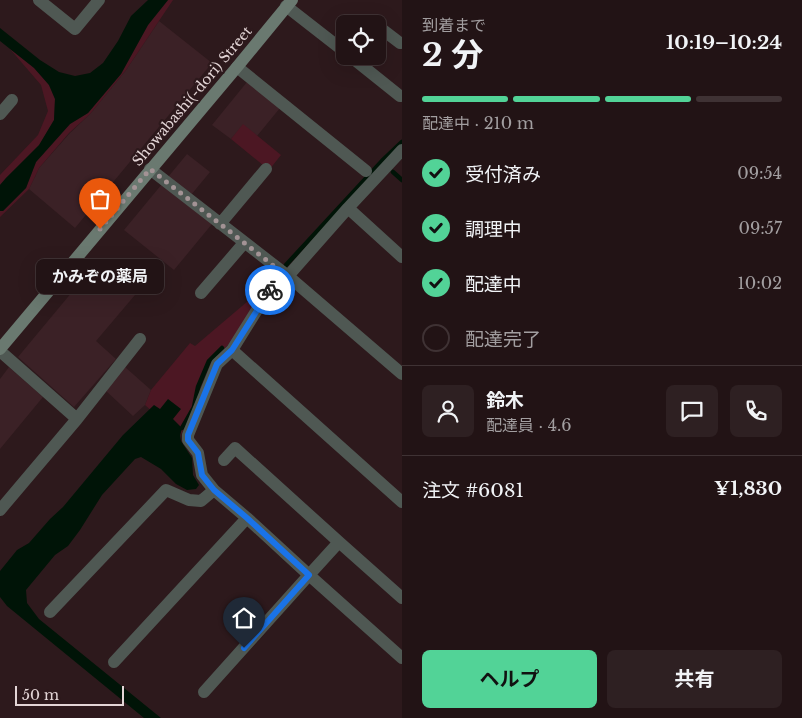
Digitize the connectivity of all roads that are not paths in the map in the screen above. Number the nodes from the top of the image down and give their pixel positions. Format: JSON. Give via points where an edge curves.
{"nodes":[{"id":1,"x":39,"y":0,"type":"edge"},
{"id":2,"x":98,"y":0,"type":"edge"},
{"id":3,"x":289,"y":3,"type":"edge"},
{"id":4,"x":386,"y":32,"type":"edge"},
{"id":5,"x":400,"y":43,"type":"dead end"},
{"id":6,"x":336,"y":44,"type":"edge"},
{"id":7,"x":365,"y":65,"type":"edge"},
{"id":8,"x":236,"y":67,"type":"junction"},
{"id":9,"x":400,"y":96,"type":"dead end"},
{"id":10,"x":12,"y":100,"type":"dead end"},
{"id":11,"x":0,"y":114,"type":"edge"},
{"id":12,"x":402,"y":150,"type":"edge"},
{"id":13,"x":150,"y":169,"type":"junction"},
{"id":14,"x":266,"y":169,"type":"dead end"},
{"id":15,"x":366,"y":171,"type":"dead end"},
{"id":16,"x":348,"y":208,"type":"junction"},
{"id":17,"x":220,"y":224,"type":"junction"},
{"id":18,"x":244,"y":243,"type":"junction"},
{"id":19,"x":402,"y":257,"type":"edge"},
{"id":20,"x":286,"y":275,"type":"junction"},
{"id":21,"x":201,"y":293,"type":"dead end"},
{"id":22,"x":140,"y":339,"type":"dead end"},
{"id":23,"x":0,"y":350,"type":"edge"},
{"id":24,"x":232,"y":350,"type":"junction"},
{"id":25,"x":402,"y":374,"type":"edge"},
{"id":26,"x":77,"y":419,"type":"junction"},
{"id":27,"x":224,"y":460,"type":"dead end"},
{"id":28,"x":214,"y":490,"type":"junction"},
{"id":29,"x":402,"y":502,"type":"edge"},
{"id":30,"x":0,"y":510,"type":"edge"},
{"id":31,"x":247,"y":518,"type":"junction"},
{"id":32,"x":339,"y":542,"type":"junction"},
{"id":33,"x":309,"y":575,"type":"junction"},
{"id":34,"x":402,"y":598,"type":"edge"},
{"id":35,"x":50,"y":612,"type":"dead end"},
{"id":36,"x":402,"y":658,"type":"edge"},
{"id":37,"x":114,"y":662,"type":"dead end"},
{"id":38,"x":204,"y":692,"type":"dead end"}],
"edges":[{"from":1,"to":2,"type":"street","via":[[75,29]]},
{"from":3,"to":6,"type":"street"},
{"from":3,"to":8,"type":"main road","name":"Showabashi(-dori) Street"},
{"from":4,"to":5,"type":"street"},
{"from":7,"to":9,"type":"street"},
{"from":8,"to":13,"type":"main road","name":"Showabashi(-dori) Street"},
{"from":8,"to":15,"type":"street"},
{"from":10,"to":11,"type":"street"},
{"from":12,"to":16,"type":"street"},
{"from":13,"to":17,"type":"street"},
{"from":13,"to":23,"type":"main road","name":"Showabashi(-dori) Street"},
{"from":14,"to":17,"type":"street"},
{"from":16,"to":19,"type":"street"},
{"from":16,"to":20,"type":"street"},
{"from":17,"to":18,"type":"street"},
{"from":18,"to":20,"type":"street"},
{"from":18,"to":21,"type":"street"},
{"from":20,"to":24,"type":"street","via":[[270,289]]},
{"from":20,"to":25,"type":"street"},
{"from":22,"to":26,"type":"street"},
{"from":23,"to":26,"type":"street"},
{"from":24,"to":28,"type":"street","via":[[217,364],[188,435],[198,453],[202,475]]},
{"from":24,"to":29,"type":"street"},
{"from":26,"to":30,"type":"street"},
{"from":27,"to":32,"type":"street","via":[[234,448]]},
{"from":28,"to":31,"type":"street"},
{"from":28,"to":35,"type":"street","via":[[202,501],[189,500],[166,490]]},
{"from":31,"to":33,"type":"street"},
{"from":31,"to":37,"type":"street"},
{"from":32,"to":33,"type":"street"},
{"from":32,"to":34,"type":"street"},
{"from":33,"to":36,"type":"street"},
{"from":33,"to":38,"type":"street"}]}
